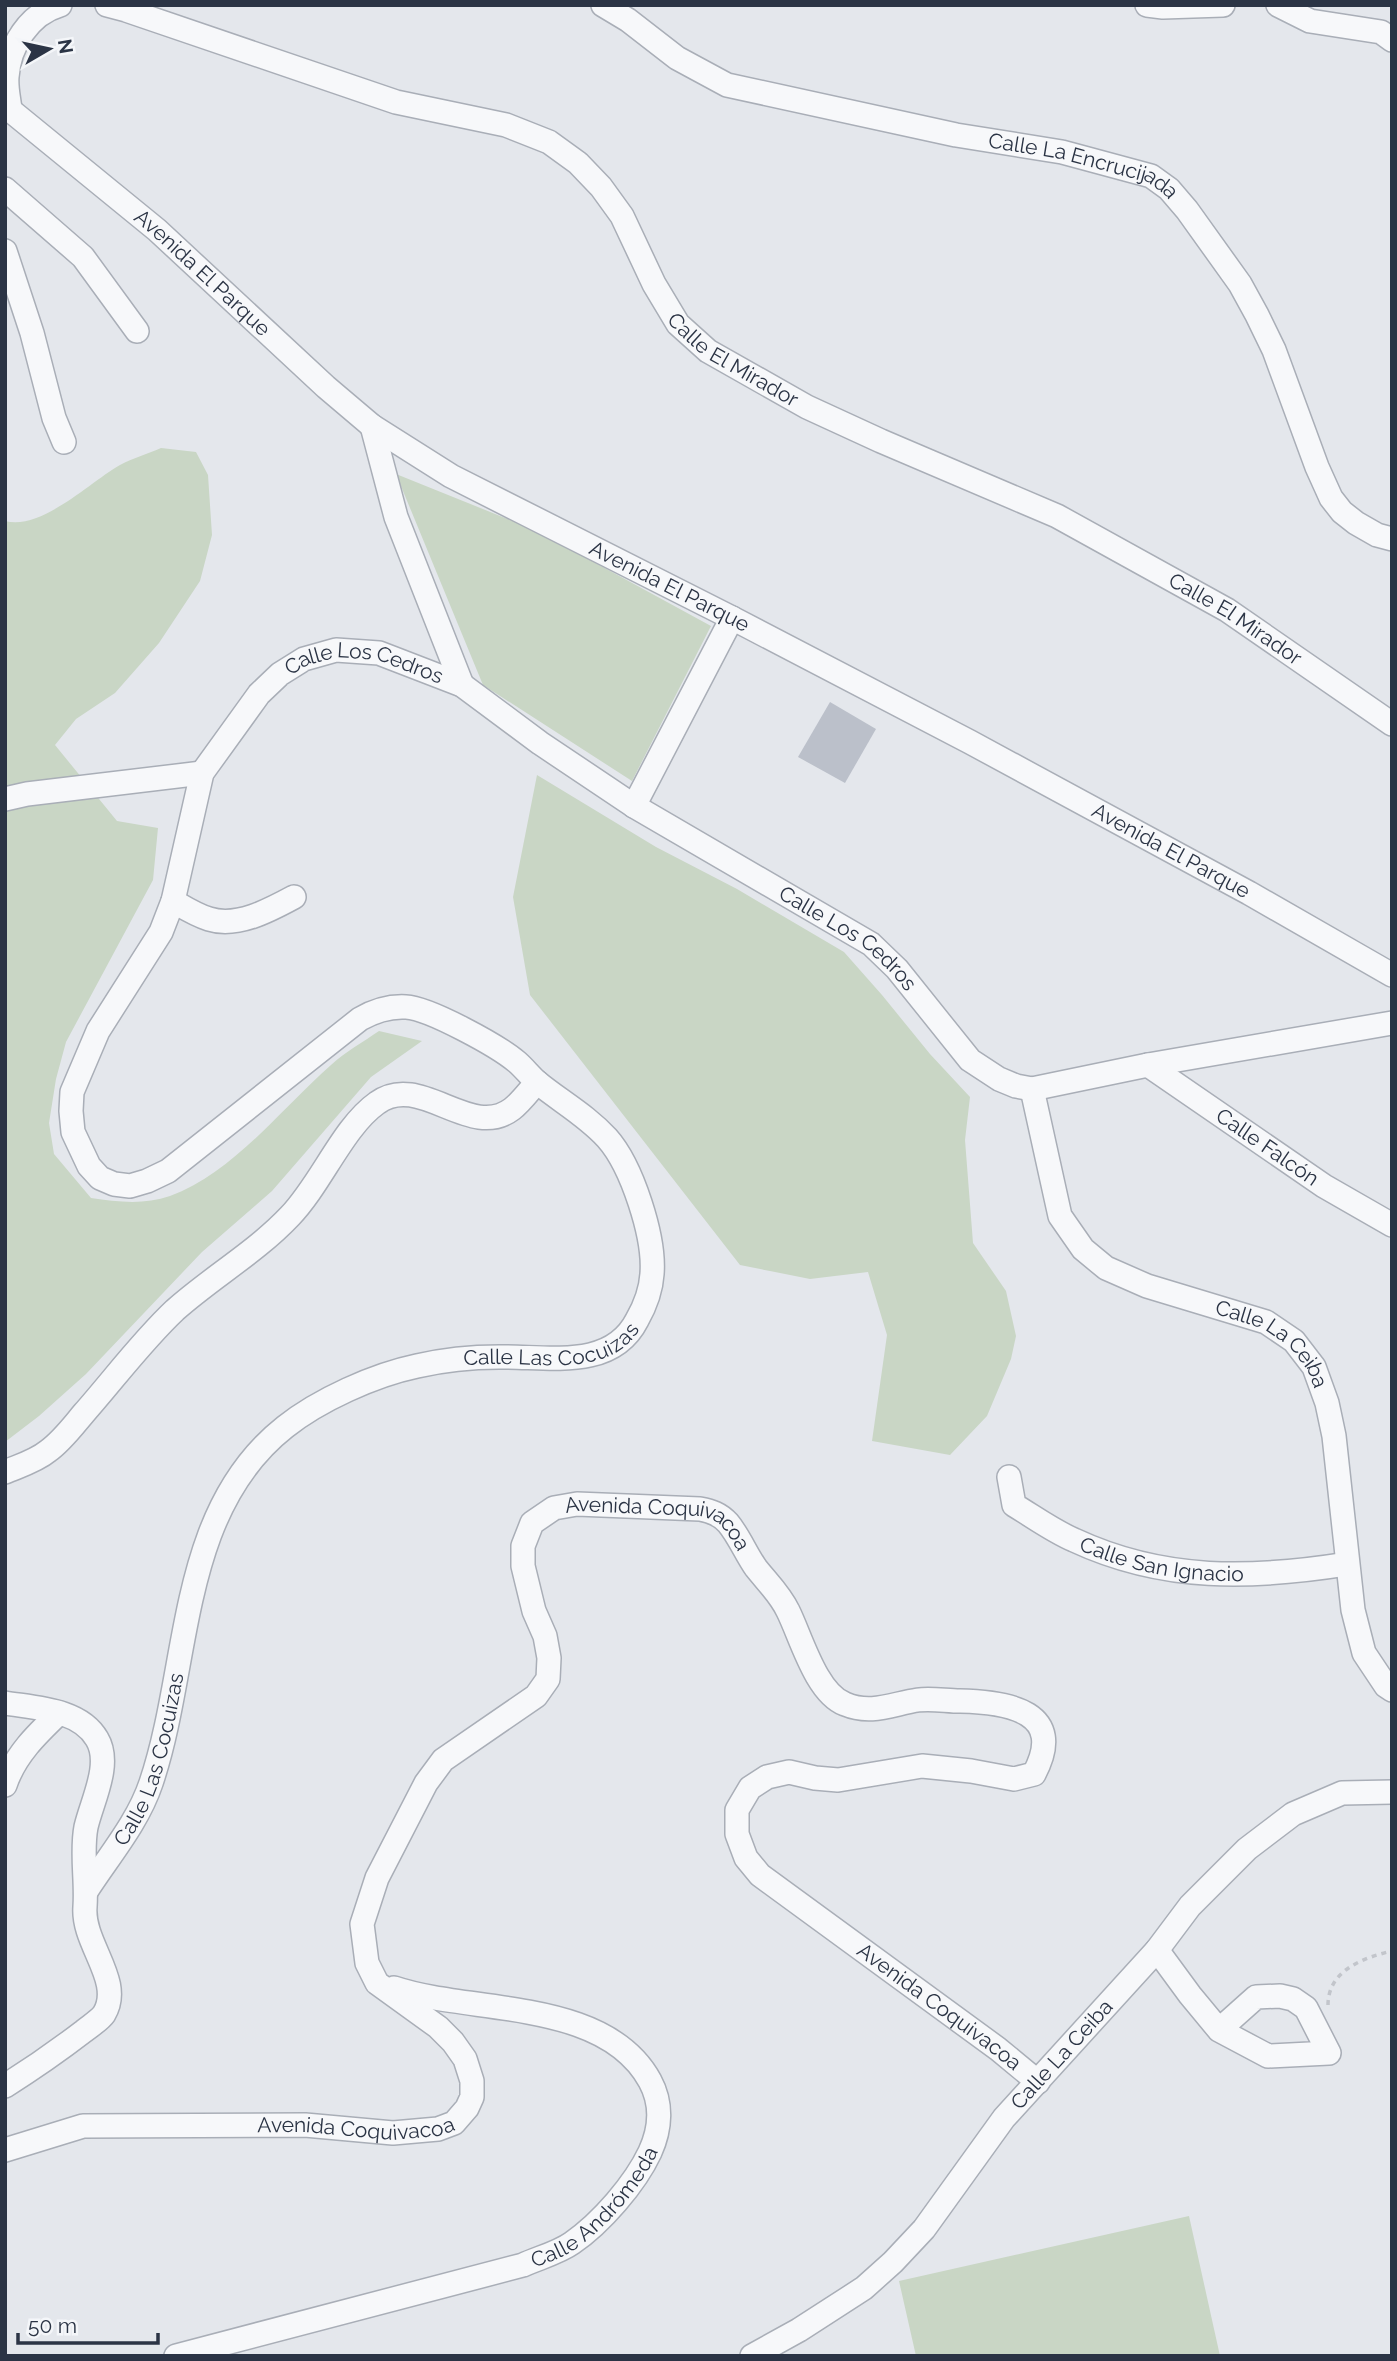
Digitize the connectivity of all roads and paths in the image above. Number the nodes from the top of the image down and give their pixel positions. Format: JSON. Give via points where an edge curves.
{"nodes":[{"id":1,"x":60,"y":5,"type":"edge"},
{"id":2,"x":107,"y":5,"type":"edge"},
{"id":3,"x":603,"y":5,"type":"edge"},
{"id":4,"x":1147,"y":5,"type":"edge"},
{"id":5,"x":1223,"y":5,"type":"edge"},
{"id":6,"x":1278,"y":5,"type":"edge"},
{"id":7,"x":1392,"y":40,"type":"edge"},
{"id":8,"x":8,"y":113,"type":"edge"},
{"id":9,"x":5,"y":189,"type":"edge"},
{"id":10,"x":5,"y":251,"type":"edge"},
{"id":11,"x":136,"y":331,"type":"dead end"},
{"id":12,"x":372,"y":426,"type":"junction"},
{"id":13,"x":64,"y":442,"type":"dead end"},
{"id":14,"x":1392,"y":539,"type":"edge"},
{"id":15,"x":732,"y":618,"type":"junction"},
{"id":16,"x":461,"y":685,"type":"junction"},
{"id":17,"x":1392,"y":724,"type":"edge"},
{"id":18,"x":202,"y":773,"type":"junction"},
{"id":19,"x":5,"y":799,"type":"edge"},
{"id":20,"x":634,"y":806,"type":"junction"},
{"id":21,"x":294,"y":897,"type":"dead end"},
{"id":22,"x":173,"y":901,"type":"junction"},
{"id":23,"x":1392,"y":975,"type":"edge"},
{"id":24,"x":1392,"y":1023,"type":"edge"},
{"id":25,"x":1148,"y":1065,"type":"junction"},
{"id":26,"x":537,"y":1082,"type":"junction"},
{"id":27,"x":1032,"y":1089,"type":"junction"},
{"id":28,"x":1392,"y":1225,"type":"edge"},
{"id":29,"x":5,"y":1472,"type":"edge"},
{"id":30,"x":1009,"y":1477,"type":"dead end"},
{"id":31,"x":1347,"y":1564,"type":"junction"},
{"id":32,"x":1392,"y":1690,"type":"edge"},
{"id":33,"x":5,"y":1703,"type":"edge"},
{"id":34,"x":59,"y":1713,"type":"junction"},
{"id":35,"x":5,"y":1785,"type":"edge"},
{"id":36,"x":1392,"y":1792,"type":"edge"},
{"id":37,"x":87,"y":1890,"type":"junction"},
{"id":38,"x":1157,"y":1950,"type":"junction"},
{"id":39,"x":1392,"y":1951,"type":"edge"},
{"id":40,"x":377,"y":1983,"type":"junction"},
{"id":41,"x":1329,"y":2016,"type":"dead end"},
{"id":42,"x":1219,"y":2030,"type":"dead end"},
{"id":43,"x":1038,"y":2082,"type":"junction"},
{"id":44,"x":5,"y":2086,"type":"edge"},
{"id":45,"x":5,"y":2150,"type":"edge"},
{"id":46,"x":176,"y":2356,"type":"edge"},
{"id":47,"x":752,"y":2356,"type":"edge"}],
"edges":[{"from":1,"to":8,"type":"street","via":[[41,15],[19,37],[6,79]]},
{"from":2,"to":17,"type":"street","name":"Calle El Mirador","via":[[396,102],[506,125],[549,142],[601,187],[622,216],[678,324],[708,351],[807,407],[1069,523],[1227,610]]},
{"from":3,"to":14,"type":"street","name":"Calle La Encrucijada","via":[[677,58],[727,85],[956,135],[1062,152],[1150,176],[1187,210],[1240,284],[1274,350],[1331,498],[1356,523]]},
{"from":4,"to":5,"type":"street"},
{"from":6,"to":7,"type":"street","via":[[1310,21],[1381,33]]},
{"from":8,"to":12,"type":"street","name":"Avenida El Parque","via":[[157,230]]},
{"from":9,"to":11,"type":"street","via":[[83,257]]},
{"from":10,"to":13,"type":"street"},
{"from":12,"to":15,"type":"street","name":"Avenida El Parque","via":[[451,476]]},
{"from":12,"to":16,"type":"street","via":[[396,517]]},
{"from":15,"to":20,"type":"street"},
{"from":15,"to":23,"type":"street","name":"Avenida El Parque","via":[[994,755]]},
{"from":16,"to":18,"type":"street","name":"Calle Los Cedros","via":[[379,653],[336,650],[304,659],[259,694]]},
{"from":16,"to":20,"type":"street","name":"Calle Los Cedros"},
{"from":18,"to":19,"type":"street"},
{"from":18,"to":22,"type":"street","name":"Calle Los Cedros"},
{"from":20,"to":27,"type":"street","name":"Calle Los Cedros","via":[[871,944],[970,1060],[999,1079]]},
{"from":21,"to":22,"type":"street","via":[[230,921],[211,920]]},
{"from":22,"to":26,"type":"street","name":"Calle Los Cedros","via":[[161,932],[98,1031],[72,1092],[73,1132],[100,1178],[130,1185],[168,1171],[343,1031],[375,1011],[391,1007],[422,1010],[488,1042]]},
{"from":24,"to":25,"type":"street","name":"Calle Los Cedros"},
{"from":25,"to":27,"type":"street","name":"Calle Los Cedros"},
{"from":25,"to":28,"type":"street","name":"Calle Falcón","via":[[1324,1186]]},
{"from":26,"to":29,"type":"street","via":[[510,1110],[486,1118],[403,1094],[384,1098],[367,1110],[290,1216],[175,1310],[47,1453]]},
{"from":26,"to":37,"type":"street","name":"Calle Las Cocuizas","via":[[610,1141],[632,1182],[650,1240],[653,1273],[636,1322],[625,1338],[607,1351],[579,1358],[458,1359],[414,1366],[374,1380],[285,1427],[250,1460],[207,1541],[149,1788]]},
{"from":27,"to":31,"type":"street","name":"Calle La Ceiba","via":[[1060,1216],[1083,1249],[1106,1268],[1147,1286],[1266,1322],[1294,1341],[1314,1367],[1334,1436]]},
{"from":30,"to":31,"type":"street","name":"Calle San Ignacio","via":[[1014,1505],[1072,1540],[1129,1560],[1203,1575],[1253,1576]]},
{"from":31,"to":32,"type":"street","name":"Calle La Ceiba","via":[[1364,1653]]},
{"from":33,"to":34,"type":"street"},
{"from":34,"to":35,"type":"street","via":[[33,1737]]},
{"from":34,"to":37,"type":"street","via":[[86,1725],[98,1740],[102,1758],[85,1830]]},
{"from":36,"to":38,"type":"street","name":"Calle La Ceiba","via":[[1342,1793],[1293,1814],[1247,1849],[1190,1906]]},
{"from":37,"to":44,"type":"street","via":[[84,1917],[108,1980],[110,1997],[104,2015]]},
{"from":38,"to":42,"type":"street"},
{"from":38,"to":43,"type":"street","name":"Calle La Ceiba"},
{"from":39,"to":41,"type":"path","via":[[1342,1972],[1328,1991]]},
{"from":40,"to":43,"type":"street","name":"Avenida Coquivacoa","via":[[368,1964],[362,1924],[377,1878],[421,1791],[443,1760],[536,1696],[548,1679],[545,1636],[523,1566],[523,1546],[532,1523],[554,1508],[576,1504],[701,1508],[728,1522],[787,1609],[826,1688],[841,1703],[863,1710],[919,1700],[1007,1705],[1030,1714],[1044,1733],[1043,1757],[1034,1774],[1024,1777],[922,1766],[838,1780],[789,1772],[767,1777],[750,1788],[737,1810],[737,1834],[746,1858],[760,1875]]},
{"from":40,"to":45,"type":"street","name":"Avenida Coquivacoa","via":[[438,2027],[465,2059],[472,2097],[454,2123],[393,2133],[305,2125],[83,2126]]},
{"from":40,"to":46,"type":"street","name":"Calle Andrómeda","via":[[418,1996],[529,2012],[593,2030],[611,2041],[644,2071],[655,2091],[659,2113],[656,2139],[644,2164],[612,2206],[571,2244],[523,2265]]},
{"from":43,"to":47,"type":"street","name":"Calle La Ceiba","via":[[1004,2118],[924,2229],[893,2262],[864,2288]]}]}
